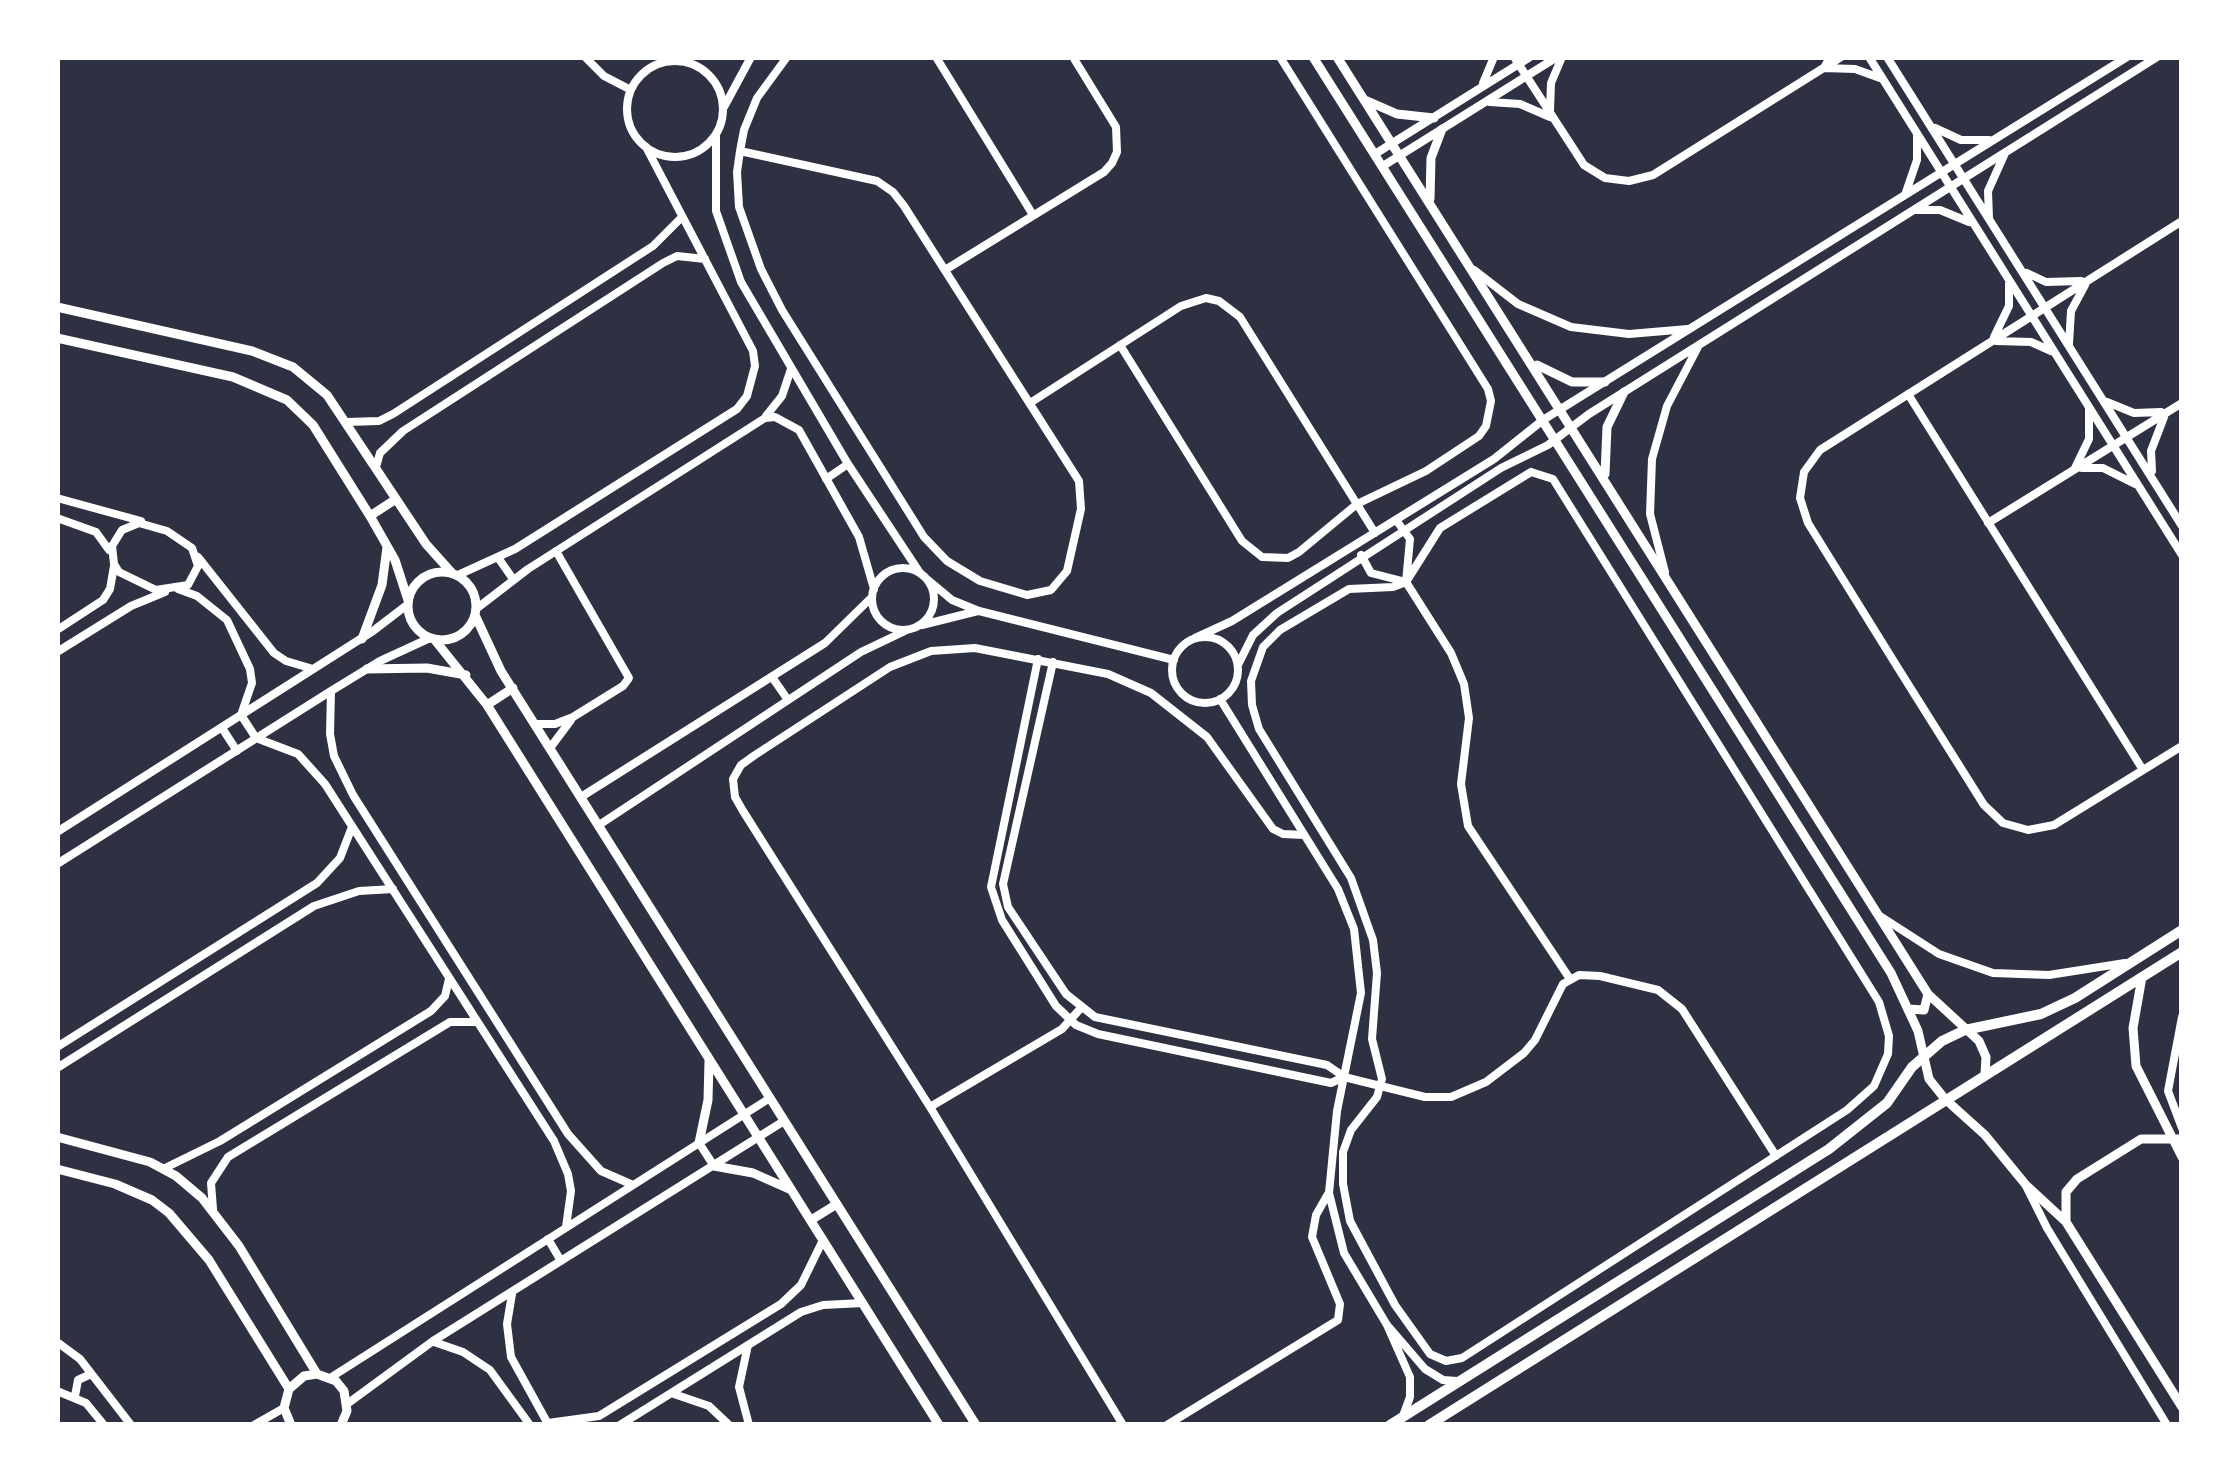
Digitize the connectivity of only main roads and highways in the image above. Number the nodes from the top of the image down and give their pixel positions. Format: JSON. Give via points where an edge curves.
{"nodes":[{"id":1,"x":2182,"y":930,"type":"edge"},
{"id":2,"x":2182,"y":952,"type":"edge"},
{"id":3,"x":1390,"y":1425,"type":"edge"},
{"id":4,"x":1429,"y":1425,"type":"edge"}],
"edges":[{"from":1,"to":3,"type":"main road","via":[[2042,1014],[1965,1030],[1924,1054],[1887,1103],[1841,1141]]},
{"from":2,"to":4,"type":"main road"}]}
